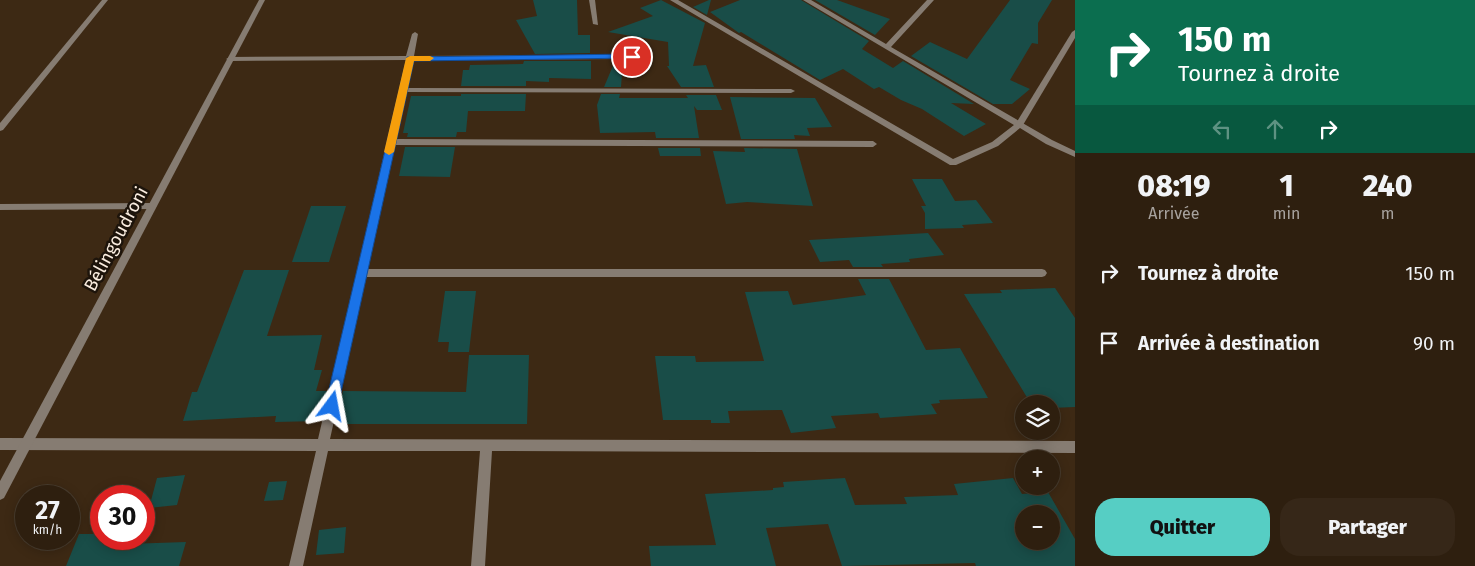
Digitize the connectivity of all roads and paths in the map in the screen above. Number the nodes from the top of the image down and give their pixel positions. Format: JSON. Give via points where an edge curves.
{"nodes":[{"id":1,"x":105,"y":0,"type":"edge"},
{"id":2,"x":262,"y":0,"type":"edge"},
{"id":3,"x":592,"y":0,"type":"edge"},
{"id":4,"x":673,"y":0,"type":"edge"},
{"id":5,"x":806,"y":0,"type":"edge"},
{"id":6,"x":931,"y":0,"type":"edge"},
{"id":7,"x":596,"y":24,"type":"dead end"},
{"id":8,"x":1075,"y":32,"type":"edge"},
{"id":9,"x":416,"y":34,"type":"dead end"},
{"id":10,"x":887,"y":47,"type":"junction"},
{"id":11,"x":632,"y":57,"type":"dead end"},
{"id":12,"x":410,"y":58,"type":"junction"},
{"id":13,"x":230,"y":59,"type":"junction"},
{"id":14,"x":403,"y":90,"type":"junction"},
{"id":15,"x":791,"y":91,"type":"dead end"},
{"id":16,"x":1019,"y":125,"type":"junction"},
{"id":17,"x":0,"y":128,"type":"edge"},
{"id":18,"x":391,"y":142,"type":"junction"},
{"id":19,"x":873,"y":144,"type":"dead end"},
{"id":20,"x":1075,"y":154,"type":"edge"},
{"id":21,"x":152,"y":206,"type":"junction"},
{"id":22,"x":0,"y":207,"type":"edge"},
{"id":23,"x":362,"y":273,"type":"junction"},
{"id":24,"x":1042,"y":273,"type":"dead end"},
{"id":25,"x":0,"y":444,"type":"edge"},
{"id":26,"x":26,"y":444,"type":"junction"},
{"id":27,"x":323,"y":444,"type":"junction"},
{"id":28,"x":486,"y":445,"type":"junction"},
{"id":29,"x":1075,"y":446,"type":"edge"},
{"id":30,"x":0,"y":494,"type":"edge"},
{"id":31,"x":296,"y":566,"type":"edge"},
{"id":32,"x":478,"y":566,"type":"edge"}],
"edges":[{"from":1,"to":17,"type":"street"},
{"from":2,"to":13,"type":"street","name":"Bélingoudroni"},
{"from":3,"to":7,"type":"street"},
{"from":4,"to":16,"type":"street","via":[[953,163],[995,144]]},
{"from":5,"to":10,"type":"street"},
{"from":6,"to":10,"type":"street"},
{"from":8,"to":16,"type":"street"},
{"from":9,"to":12,"type":"street"},
{"from":10,"to":16,"type":"street"},
{"from":11,"to":12,"type":"street"},
{"from":12,"to":13,"type":"street"},
{"from":12,"to":14,"type":"street"},
{"from":13,"to":21,"type":"street","name":"Bélingoudroni"},
{"from":14,"to":15,"type":"street"},
{"from":14,"to":18,"type":"street"},
{"from":16,"to":20,"type":"street"},
{"from":18,"to":19,"type":"street"},
{"from":18,"to":23,"type":"street"},
{"from":21,"to":22,"type":"street"},
{"from":21,"to":26,"type":"street","name":"Bélingoudroni"},
{"from":23,"to":24,"type":"street"},
{"from":23,"to":27,"type":"street"},
{"from":25,"to":26,"type":"street"},
{"from":26,"to":27,"type":"street"},
{"from":26,"to":30,"type":"street","name":"Bélingoudroni"},
{"from":27,"to":28,"type":"street"},
{"from":27,"to":31,"type":"street"},
{"from":28,"to":29,"type":"street"},
{"from":28,"to":32,"type":"street"}]}
